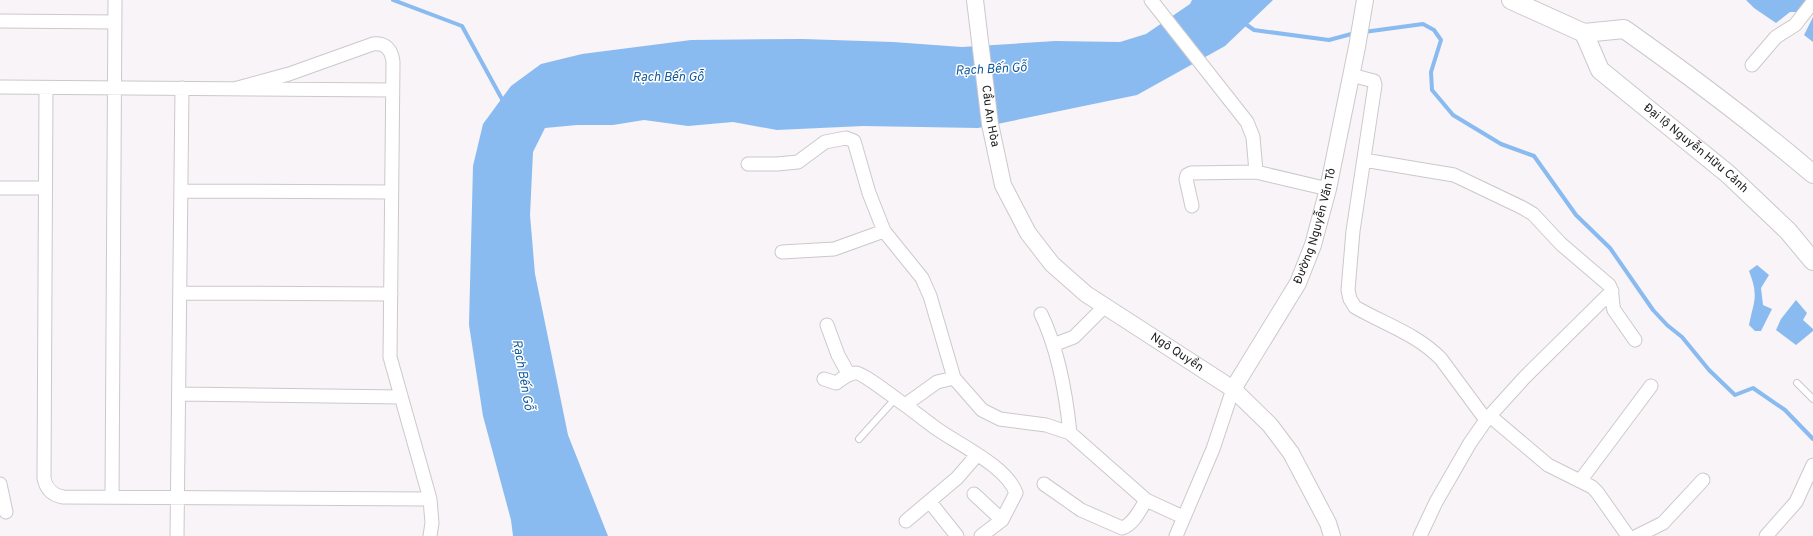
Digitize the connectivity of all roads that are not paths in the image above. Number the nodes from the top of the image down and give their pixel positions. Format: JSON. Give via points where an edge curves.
{"nodes":[{"id":1,"x":115,"y":0,"type":"edge"},
{"id":2,"x":975,"y":0,"type":"edge"},
{"id":3,"x":1365,"y":0,"type":"edge"},
{"id":4,"x":1511,"y":0,"type":"edge"},
{"id":5,"x":1813,"y":2,"type":"edge"},
{"id":6,"x":1155,"y":5,"type":"edge"},
{"id":7,"x":0,"y":21,"type":"edge"},
{"id":8,"x":115,"y":22,"type":"junction"},
{"id":9,"x":1584,"y":33,"type":"junction"},
{"id":10,"x":1752,"y":65,"type":"dead end"},
{"id":11,"x":1351,"y":75,"type":"junction"},
{"id":12,"x":0,"y":87,"type":"edge"},
{"id":13,"x":46,"y":88,"type":"junction"},
{"id":14,"x":115,"y":88,"type":"junction"},
{"id":15,"x":182,"y":88,"type":"junction"},
{"id":16,"x":234,"y":89,"type":"junction"},
{"id":17,"x":392,"y":90,"type":"junction"},
{"id":18,"x":1364,"y":160,"type":"junction"},
{"id":19,"x":748,"y":164,"type":"dead end"},
{"id":20,"x":1256,"y":172,"type":"junction"},
{"id":21,"x":1813,"y":174,"type":"edge"},
{"id":22,"x":1003,"y":185,"type":"joint"},
{"id":23,"x":0,"y":188,"type":"edge"},
{"id":24,"x":45,"y":188,"type":"junction"},
{"id":25,"x":1328,"y":189,"type":"junction"},
{"id":26,"x":181,"y":191,"type":"junction"},
{"id":27,"x":392,"y":192,"type":"junction"},
{"id":28,"x":1192,"y":206,"type":"dead end"},
{"id":29,"x":884,"y":231,"type":"junction"},
{"id":30,"x":782,"y":252,"type":"dead end"},
{"id":31,"x":1813,"y":261,"type":"edge"},
{"id":32,"x":1612,"y":291,"type":"junction"},
{"id":33,"x":180,"y":293,"type":"junction"},
{"id":34,"x":390,"y":294,"type":"junction"},
{"id":35,"x":1105,"y":306,"type":"junction"},
{"id":36,"x":1041,"y":314,"type":"dead end"},
{"id":37,"x":827,"y":325,"type":"dead end"},
{"id":38,"x":1635,"y":340,"type":"dead end"},
{"id":39,"x":1053,"y":345,"type":"junction"},
{"id":40,"x":849,"y":375,"type":"junction"},
{"id":41,"x":954,"y":378,"type":"junction"},
{"id":42,"x":824,"y":379,"type":"dead end"},
{"id":43,"x":1796,"y":383,"type":"dead end"},
{"id":44,"x":1651,"y":386,"type":"dead end"},
{"id":45,"x":1233,"y":389,"type":"junction"},
{"id":46,"x":179,"y":394,"type":"junction"},
{"id":47,"x":401,"y":397,"type":"junction"},
{"id":48,"x":1813,"y":399,"type":"edge"},
{"id":49,"x":900,"y":402,"type":"junction"},
{"id":50,"x":1488,"y":418,"type":"junction"},
{"id":51,"x":1070,"y":433,"type":"junction"},
{"id":52,"x":859,"y":439,"type":"dead end"},
{"id":53,"x":977,"y":455,"type":"junction"},
{"id":54,"x":1813,"y":465,"type":"edge"},
{"id":55,"x":1703,"y":480,"type":"dead end"},
{"id":56,"x":1580,"y":481,"type":"junction"},
{"id":57,"x":0,"y":484,"type":"edge"},
{"id":58,"x":1044,"y":484,"type":"dead end"},
{"id":59,"x":974,"y":494,"type":"dead end"},
{"id":60,"x":112,"y":497,"type":"junction"},
{"id":61,"x":178,"y":497,"type":"junction"},
{"id":62,"x":430,"y":499,"type":"junction"},
{"id":63,"x":1146,"y":500,"type":"junction"},
{"id":64,"x":930,"y":502,"type":"junction"},
{"id":65,"x":6,"y":512,"type":"dead end"},
{"id":66,"x":1183,"y":517,"type":"junction"},
{"id":67,"x":1002,"y":520,"type":"junction"},
{"id":68,"x":906,"y":521,"type":"dead end"},
{"id":69,"x":177,"y":536,"type":"edge"},
{"id":70,"x":430,"y":536,"type":"edge"},
{"id":71,"x":957,"y":536,"type":"edge"},
{"id":72,"x":981,"y":536,"type":"edge"},
{"id":73,"x":1176,"y":536,"type":"edge"},
{"id":74,"x":1332,"y":536,"type":"edge"},
{"id":75,"x":1420,"y":536,"type":"edge"},
{"id":76,"x":1628,"y":536,"type":"edge"},
{"id":77,"x":1637,"y":536,"type":"edge"},
{"id":78,"x":1766,"y":536,"type":"edge"}],
"edges":[{"from":1,"to":8,"type":"street"},
{"from":2,"to":22,"type":"street","name":"Cầu An Hòa","via":[[990,124]]},
{"from":3,"to":11,"type":"street","name":"Đường Nguyễn Văn Tỏ"},
{"from":4,"to":9,"type":"main road"},
{"from":5,"to":10,"type":"street","via":[[1795,25],[1776,37]]},
{"from":6,"to":20,"type":"street","via":[[1247,122],[1253,137]]},
{"from":7,"to":8,"type":"street"},
{"from":8,"to":14,"type":"street"},
{"from":9,"to":21,"type":"main road","via":[[1624,29],[1710,91]]},
{"from":9,"to":31,"type":"main road","name":"Đại lộ Nguyễn Hữu Cảnh","via":[[1600,70],[1728,174],[1788,231]]},
{"from":11,"to":18,"type":"street","via":[[1370,79],[1375,85]]},
{"from":11,"to":25,"type":"street","name":"Đường Nguyễn Văn Tỏ"},
{"from":12,"to":13,"type":"street"},
{"from":13,"to":14,"type":"street"},
{"from":13,"to":24,"type":"street"},
{"from":14,"to":15,"type":"street"},
{"from":14,"to":60,"type":"street"},
{"from":15,"to":16,"type":"street"},
{"from":15,"to":26,"type":"street"},
{"from":16,"to":17,"type":"street"},
{"from":16,"to":17,"type":"street","via":[[289,74],[377,43],[391,52]]},
{"from":17,"to":27,"type":"street"},
{"from":18,"to":32,"type":"street","via":[[1454,175],[1523,208],[1542,221],[1561,244],[1609,285]]},
{"from":18,"to":50,"type":"street","via":[[1353,231],[1348,290],[1350,299],[1355,307],[1433,350]]},
{"from":19,"to":29,"type":"street","via":[[798,162],[824,142],[850,138],[854,141],[869,193]]},
{"from":20,"to":25,"type":"street"},
{"from":20,"to":28,"type":"street","via":[[1187,175]]},
{"from":22,"to":35,"type":"street","name":"Ngô Quyền","via":[[1028,233],[1052,264],[1086,294]]},
{"from":23,"to":24,"type":"street"},
{"from":24,"to":60,"type":"street","via":[[45,481],[49,490],[60,496]]},
{"from":25,"to":45,"type":"street","name":"Đường Nguyễn Văn Tỏ","via":[[1303,272]]},
{"from":26,"to":27,"type":"street"},
{"from":26,"to":33,"type":"street"},
{"from":27,"to":34,"type":"street"},
{"from":29,"to":30,"type":"street","via":[[834,249]]},
{"from":29,"to":41,"type":"street","via":[[925,284]]},
{"from":32,"to":38,"type":"street","via":[[1614,310]]},
{"from":32,"to":50,"type":"street","via":[[1524,378]]},
{"from":33,"to":34,"type":"street"},
{"from":33,"to":46,"type":"street"},
{"from":34,"to":47,"type":"street","via":[[390,357]]},
{"from":35,"to":39,"type":"street","via":[[1074,337]]},
{"from":35,"to":45,"type":"street","name":"Ngô Quyền"},
{"from":36,"to":39,"type":"street"},
{"from":37,"to":40,"type":"street","via":[[838,355]]},
{"from":39,"to":51,"type":"street","via":[[1067,400]]},
{"from":40,"to":42,"type":"street","via":[[836,383]]},
{"from":40,"to":49,"type":"street","via":[[861,374]]},
{"from":41,"to":49,"type":"street","via":[[937,382]]},
{"from":41,"to":51,"type":"street","via":[[982,410],[992,416],[1046,425]]},
{"from":43,"to":48,"type":"lane"},
{"from":44,"to":56,"type":"street"},
{"from":45,"to":66,"type":"street","via":[[1213,449]]},
{"from":45,"to":74,"type":"street","name":"Ngô Quyền","via":[[1270,425],[1291,453],[1328,523]]},
{"from":46,"to":47,"type":"street"},
{"from":46,"to":61,"type":"street"},
{"from":47,"to":62,"type":"street"},
{"from":49,"to":52,"type":"lane"},
{"from":49,"to":53,"type":"street"},
{"from":50,"to":56,"type":"street","via":[[1548,465]]},
{"from":50,"to":75,"type":"street","via":[[1470,443],[1436,502]]},
{"from":51,"to":63,"type":"street"},
{"from":53,"to":64,"type":"street","via":[[957,478]]},
{"from":53,"to":67,"type":"street","via":[[1013,484],[1016,493]]},
{"from":54,"to":78,"type":"street","via":[[1796,502]]},
{"from":55,"to":77,"type":"street","via":[[1663,522]]},
{"from":56,"to":76,"type":"street","via":[[1597,492]]},
{"from":57,"to":65,"type":"street"},
{"from":58,"to":63,"type":"street","via":[[1081,510],[1122,528],[1127,527]]},
{"from":59,"to":67,"type":"street"},
{"from":60,"to":61,"type":"street"},
{"from":61,"to":62,"type":"street"},
{"from":61,"to":69,"type":"street"},
{"from":62,"to":70,"type":"street"},
{"from":63,"to":66,"type":"street"},
{"from":64,"to":68,"type":"street"},
{"from":64,"to":71,"type":"street"},
{"from":66,"to":73,"type":"street"},
{"from":67,"to":72,"type":"street"}]}
